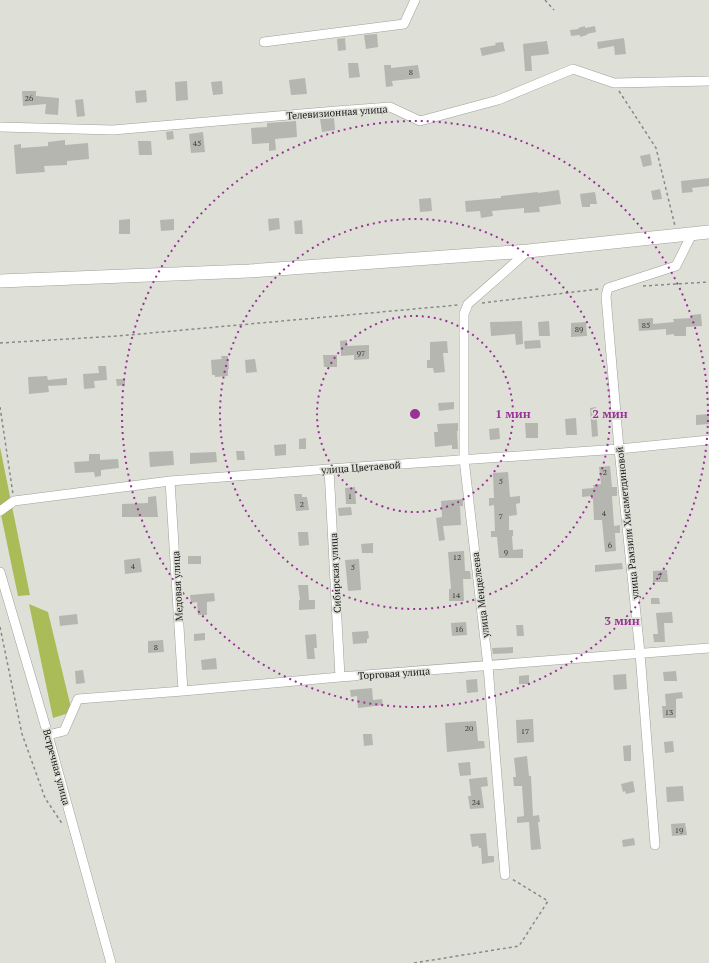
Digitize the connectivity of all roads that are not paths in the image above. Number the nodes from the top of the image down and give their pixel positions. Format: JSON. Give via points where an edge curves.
{"nodes":[{"id":1,"x":415,"y":0,"type":"edge"},
{"id":2,"x":264,"y":42,"type":"dead end"},
{"id":3,"x":709,"y":81,"type":"edge"},
{"id":4,"x":0,"y":127,"type":"edge"},
{"id":5,"x":709,"y":232,"type":"edge"},
{"id":6,"x":692,"y":234,"type":"junction"},
{"id":7,"x":528,"y":252,"type":"junction"},
{"id":8,"x":0,"y":282,"type":"edge"},
{"id":9,"x":709,"y":440,"type":"edge"},
{"id":10,"x":619,"y":449,"type":"junction"},
{"id":11,"x":464,"y":459,"type":"junction"},
{"id":12,"x":329,"y":469,"type":"junction"},
{"id":13,"x":170,"y":481,"type":"junction"},
{"id":14,"x":0,"y":511,"type":"edge"},
{"id":15,"x":0,"y":572,"type":"edge"},
{"id":16,"x":709,"y":648,"type":"edge"},
{"id":17,"x":640,"y":653,"type":"junction"},
{"id":18,"x":488,"y":666,"type":"junction"},
{"id":19,"x":340,"y":677,"type":"junction"},
{"id":20,"x":183,"y":691,"type":"junction"},
{"id":21,"x":48,"y":735,"type":"junction"},
{"id":22,"x":655,"y":845,"type":"dead end"},
{"id":23,"x":505,"y":875,"type":"road end"},
{"id":24,"x":111,"y":963,"type":"edge"}],
"edges":[{"from":1,"to":2,"type":"street","via":[[404,24]]},
{"from":3,"to":4,"type":"street","name":"Телевизионная улица","via":[[614,83],[573,69],[498,100],[420,121],[390,107],[113,130]]},
{"from":5,"to":6,"type":"street"},
{"from":6,"to":7,"type":"street"},
{"from":6,"to":10,"type":"street","name":"улица Рамзили Хисаметдиновой","via":[[676,266],[607,292]]},
{"from":7,"to":8,"type":"street","via":[[249,271]]},
{"from":7,"to":11,"type":"street","name":"улица Менделеева","via":[[468,304],[464,314]]},
{"from":9,"to":10,"type":"street","name":"улица Цветаевой"},
{"from":10,"to":11,"type":"street","name":"улица Цветаевой"},
{"from":10,"to":17,"type":"street","name":"улица Рамзили Хисаметдиновой"},
{"from":11,"to":12,"type":"street","name":"улица Цветаевой"},
{"from":11,"to":18,"type":"street","name":"улица Менделеева"},
{"from":12,"to":13,"type":"street","name":"улица Цветаевой"},
{"from":12,"to":19,"type":"street","name":"Сибирская улица"},
{"from":13,"to":14,"type":"street","name":"улица Цветаевой","via":[[14,501]]},
{"from":13,"to":20,"type":"street","name":"Медовая улица"},
{"from":15,"to":21,"type":"street","name":"Встречная улица"},
{"from":16,"to":17,"type":"street","name":"Торговая улица"},
{"from":17,"to":18,"type":"street","name":"Торговая улица"},
{"from":17,"to":22,"type":"street","name":"улица Рамзили Хисаметдиновой"},
{"from":18,"to":19,"type":"street","name":"Торговая улица"},
{"from":18,"to":23,"type":"street","name":"улица Менделеева"},
{"from":19,"to":20,"type":"street","name":"Торговая улица"},
{"from":20,"to":21,"type":"street","name":"Торговая улица","via":[[78,699],[64,731]]},
{"from":21,"to":24,"type":"street","name":"Встречная улица"}]}
